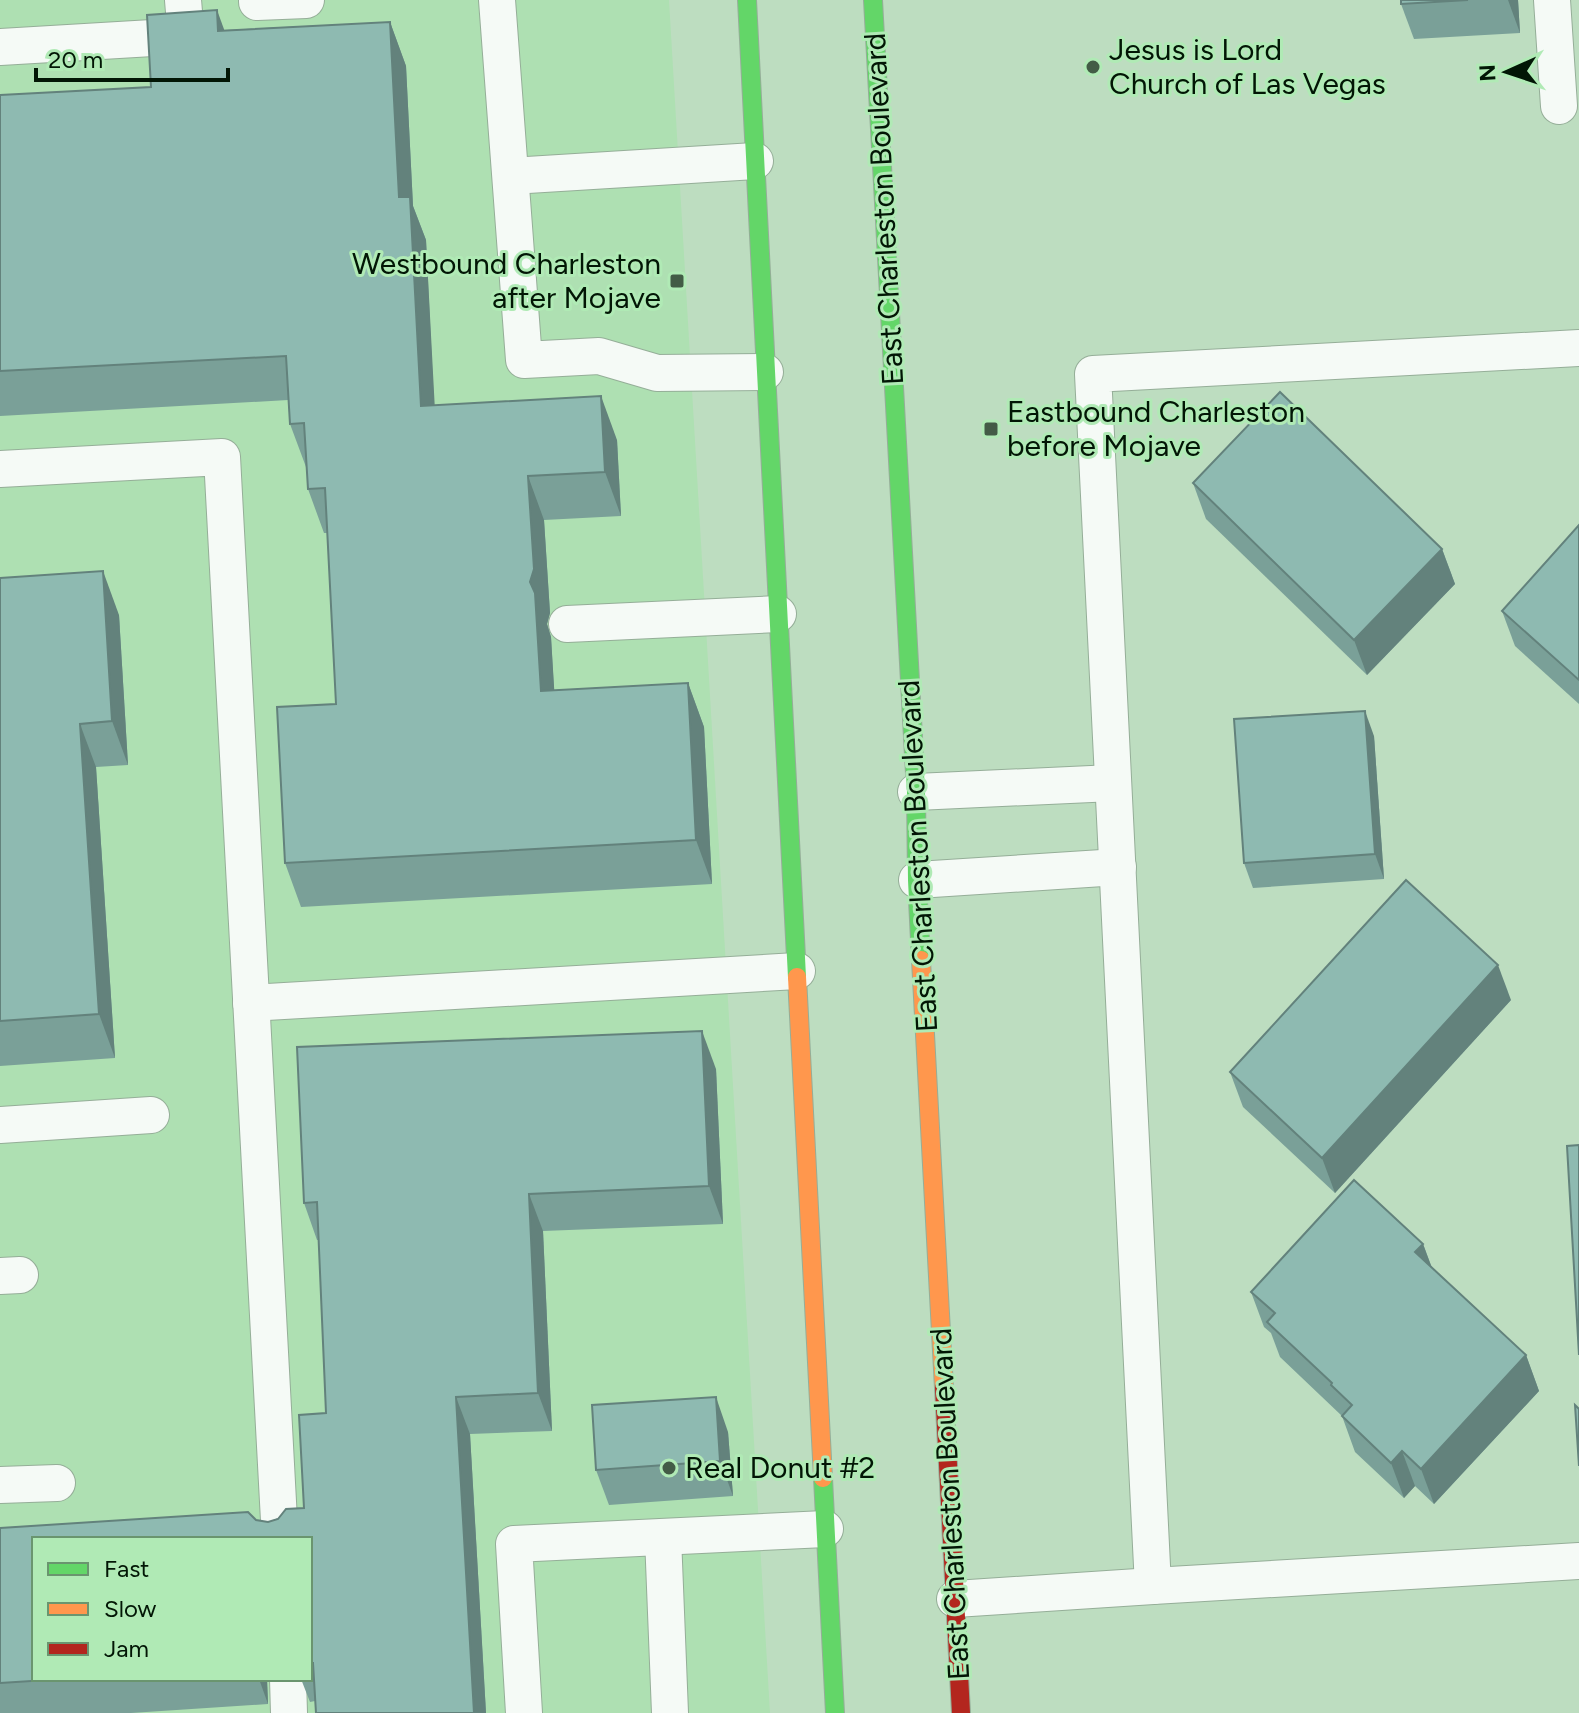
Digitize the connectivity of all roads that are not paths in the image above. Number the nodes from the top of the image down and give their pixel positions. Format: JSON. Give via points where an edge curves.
{"nodes":[{"id":1,"x":183,"y":0,"type":"edge"},
{"id":2,"x":257,"y":0,"type":"edge"},
{"id":3,"x":306,"y":0,"type":"edge"},
{"id":4,"x":497,"y":0,"type":"edge"},
{"id":5,"x":747,"y":0,"type":"edge"},
{"id":6,"x":873,"y":0,"type":"edge"},
{"id":7,"x":1552,"y":0,"type":"edge"},
{"id":8,"x":0,"y":47,"type":"edge"},
{"id":9,"x":1559,"y":106,"type":"dead end"},
{"id":10,"x":755,"y":161,"type":"junction"},
{"id":11,"x":511,"y":176,"type":"junction"},
{"id":12,"x":1579,"y":348,"type":"edge"},
{"id":13,"x":765,"y":372,"type":"junction"},
{"id":14,"x":0,"y":469,"type":"edge"},
{"id":15,"x":778,"y":614,"type":"junction"},
{"id":16,"x":567,"y":624,"type":"dead end"},
{"id":17,"x":1113,"y":783,"type":"junction"},
{"id":18,"x":916,"y":792,"type":"junction"},
{"id":19,"x":1118,"y":867,"type":"junction"},
{"id":20,"x":917,"y":880,"type":"junction"},
{"id":21,"x":797,"y":971,"type":"junction"},
{"id":22,"x":251,"y":1003,"type":"junction"},
{"id":23,"x":151,"y":1115,"type":"dead end"},
{"id":24,"x":0,"y":1125,"type":"edge"},
{"id":25,"x":57,"y":1483,"type":"dead end"},
{"id":26,"x":0,"y":1485,"type":"edge"},
{"id":27,"x":825,"y":1529,"type":"junction"},
{"id":28,"x":280,"y":1537,"type":"edge"},
{"id":29,"x":663,"y":1537,"type":"junction"},
{"id":30,"x":1579,"y":1561,"type":"edge"},
{"id":31,"x":1153,"y":1586,"type":"junction"},
{"id":32,"x":955,"y":1599,"type":"junction"},
{"id":33,"x":288,"y":1681,"type":"edge"},
{"id":34,"x":289,"y":1713,"type":"edge"},
{"id":35,"x":524,"y":1713,"type":"edge"},
{"id":36,"x":670,"y":1713,"type":"edge"},
{"id":37,"x":835,"y":1713,"type":"edge"},
{"id":38,"x":961,"y":1713,"type":"edge"}],
"edges":[{"from":1,"to":8,"type":"lane","via":[[186,36]]},
{"from":2,"to":3,"type":"lane"},
{"from":4,"to":11,"type":"lane"},
{"from":5,"to":10,"type":"main road"},
{"from":6,"to":18,"type":"main road","name":"East Charleston Boulevard"},
{"from":7,"to":9,"type":"lane"},
{"from":10,"to":11,"type":"lane"},
{"from":10,"to":13,"type":"main road"},
{"from":11,"to":13,"type":"lane","via":[[524,360],[599,356],[657,373]]},
{"from":12,"to":17,"type":"lane","via":[[1093,374]]},
{"from":13,"to":15,"type":"main road"},
{"from":14,"to":22,"type":"lane","via":[[222,457]]},
{"from":15,"to":16,"type":"lane"},
{"from":15,"to":21,"type":"main road"},
{"from":17,"to":18,"type":"lane"},
{"from":17,"to":19,"type":"lane"},
{"from":18,"to":20,"type":"main road","name":"East Charleston Boulevard"},
{"from":19,"to":20,"type":"lane"},
{"from":19,"to":31,"type":"lane"},
{"from":20,"to":32,"type":"main road","name":"East Charleston Boulevard"},
{"from":21,"to":22,"type":"lane"},
{"from":21,"to":27,"type":"main road"},
{"from":22,"to":28,"type":"lane"},
{"from":23,"to":24,"type":"lane"},
{"from":25,"to":26,"type":"lane"},
{"from":27,"to":29,"type":"lane"},
{"from":27,"to":37,"type":"main road"},
{"from":29,"to":35,"type":"lane","via":[[514,1544]]},
{"from":29,"to":36,"type":"lane"},
{"from":30,"to":31,"type":"lane"},
{"from":31,"to":32,"type":"lane"},
{"from":32,"to":38,"type":"main road","name":"East Charleston Boulevard"},
{"from":33,"to":34,"type":"lane"}]}
